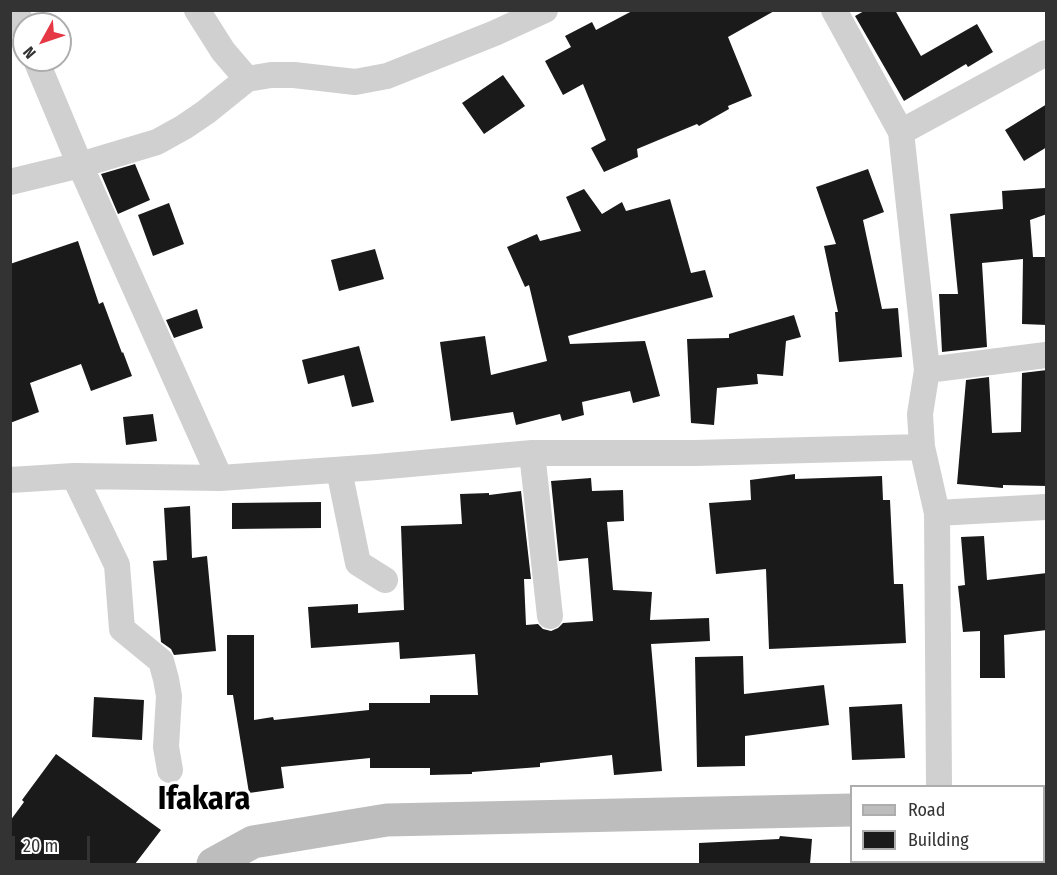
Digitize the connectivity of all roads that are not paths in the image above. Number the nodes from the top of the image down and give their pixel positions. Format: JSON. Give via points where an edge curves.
{"nodes":[{"id":1,"x":197,"y":10,"type":"edge"},
{"id":2,"x":545,"y":10,"type":"edge"},
{"id":3,"x":834,"y":10,"type":"edge"},
{"id":4,"x":1047,"y":53,"type":"edge"},
{"id":5,"x":41,"y":72,"type":"edge"},
{"id":6,"x":247,"y":79,"type":"junction"},
{"id":7,"x":901,"y":132,"type":"junction"},
{"id":8,"x":80,"y":165,"type":"junction"},
{"id":9,"x":10,"y":182,"type":"edge"},
{"id":10,"x":1047,"y":355,"type":"edge"},
{"id":11,"x":927,"y":370,"type":"junction"},
{"id":12,"x":922,"y":447,"type":"junction"},
{"id":13,"x":532,"y":453,"type":"junction"},
{"id":14,"x":339,"y":470,"type":"junction"},
{"id":15,"x":74,"y":476,"type":"junction"},
{"id":16,"x":220,"y":478,"type":"junction"},
{"id":17,"x":10,"y":480,"type":"edge"},
{"id":18,"x":1047,"y":507,"type":"edge"},
{"id":19,"x":937,"y":513,"type":"junction"},
{"id":20,"x":385,"y":580,"type":"dead end"},
{"id":21,"x":550,"y":616,"type":"dead end"},
{"id":22,"x":170,"y":770,"type":"dead end"},
{"id":23,"x":939,"y":785,"type":"edge"},
{"id":24,"x":850,"y":810,"type":"edge"},
{"id":25,"x":213,"y":864,"type":"edge"}],
"edges":[{"from":1,"to":6,"type":"street"},
{"from":2,"to":6,"type":"street","via":[[373,80],[283,75]]},
{"from":3,"to":7,"type":"street"},
{"from":4,"to":7,"type":"street"},
{"from":5,"to":8,"type":"street"},
{"from":6,"to":8,"type":"street","via":[[191,122],[157,142]]},
{"from":7,"to":11,"type":"street"},
{"from":8,"to":9,"type":"street"},
{"from":8,"to":16,"type":"street"},
{"from":10,"to":11,"type":"street"},
{"from":11,"to":12,"type":"street","via":[[920,414]]},
{"from":12,"to":13,"type":"street"},
{"from":12,"to":19,"type":"street"},
{"from":13,"to":14,"type":"street"},
{"from":13,"to":21,"type":"street"},
{"from":14,"to":16,"type":"street"},
{"from":14,"to":20,"type":"street","via":[[358,563]]},
{"from":15,"to":16,"type":"street"},
{"from":15,"to":17,"type":"street"},
{"from":15,"to":22,"type":"street","via":[[117,565],[122,629],[161,661],[169,696],[166,747]]},
{"from":18,"to":19,"type":"street"},
{"from":19,"to":23,"type":"street"},
{"from":24,"to":25,"type":"main road","via":[[387,820],[253,842]]}]}
